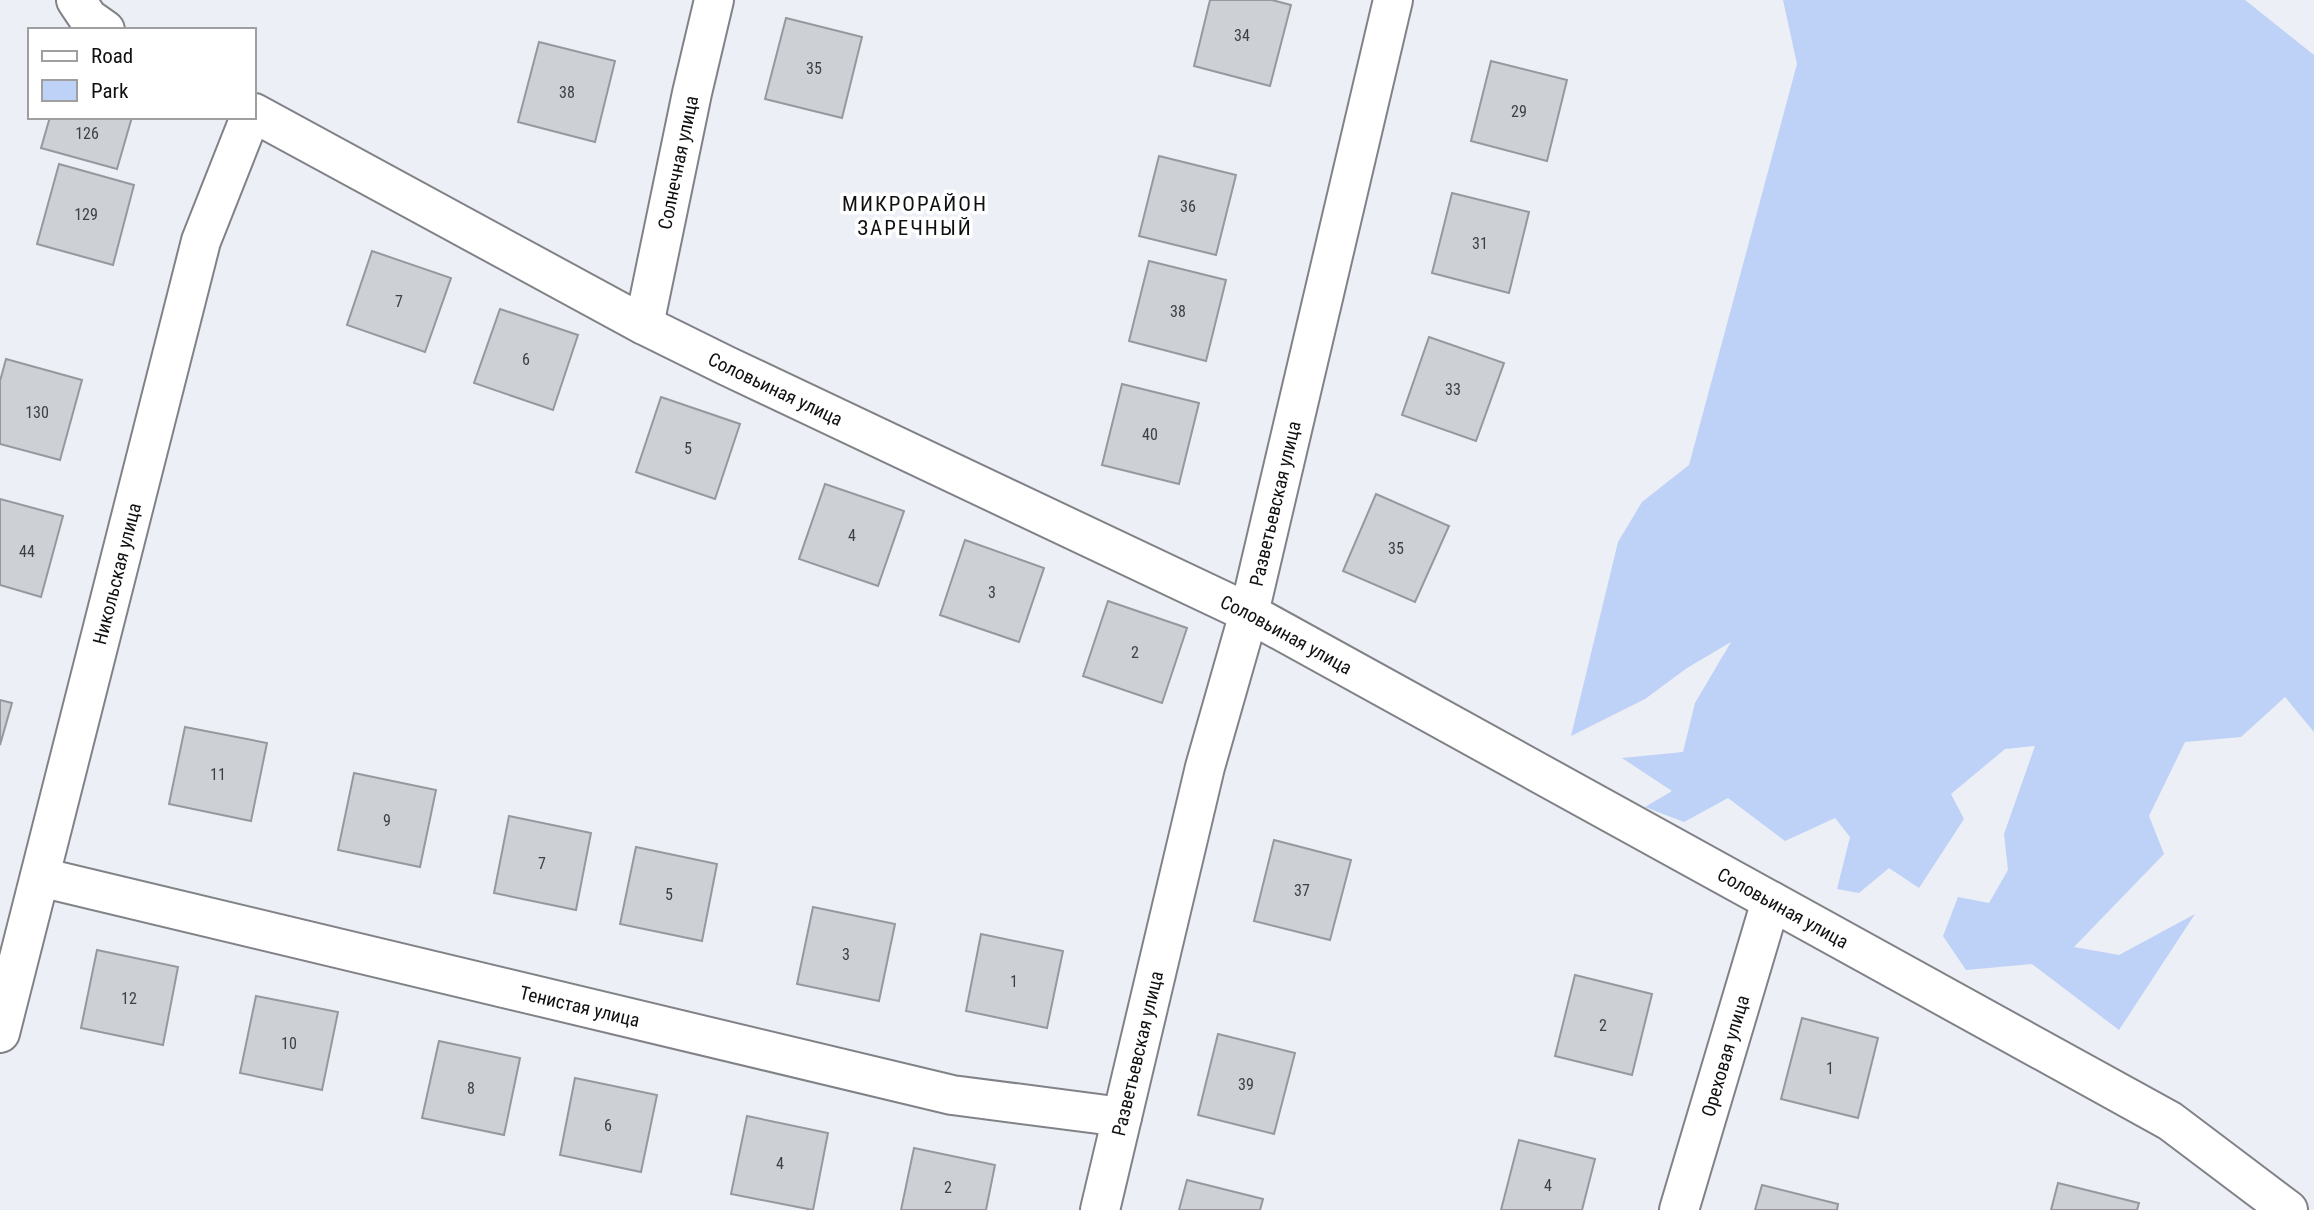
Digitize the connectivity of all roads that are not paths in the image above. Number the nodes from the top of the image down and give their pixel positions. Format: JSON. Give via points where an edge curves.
{"nodes":[{"id":1,"x":76,"y":0,"type":"edge"},
{"id":2,"x":714,"y":0,"type":"edge"},
{"id":3,"x":1393,"y":0,"type":"edge"},
{"id":4,"x":102,"y":28,"type":"edge"},
{"id":5,"x":256,"y":114,"type":"edge"},
{"id":6,"x":249,"y":119,"type":"edge"},
{"id":7,"x":645,"y":325,"type":"junction"},
{"id":8,"x":1249,"y":613,"type":"junction"},
{"id":9,"x":40,"y":877,"type":"junction"},
{"id":10,"x":1771,"y":901,"type":"junction"},
{"id":11,"x":0,"y":1033,"type":"edge"},
{"id":12,"x":1122,"y":1117,"type":"junction"},
{"id":13,"x":1100,"y":1210,"type":"edge"},
{"id":14,"x":1679,"y":1210,"type":"edge"},
{"id":15,"x":2288,"y":1210,"type":"edge"}],
"edges":[{"from":1,"to":4,"type":"street","via":[[88,18]]},
{"from":2,"to":7,"type":"street","name":"Солнечная улица"},
{"from":3,"to":8,"type":"street","name":"Разветьевская улица"},
{"from":5,"to":7,"type":"street","name":"Соловьиная улица"},
{"from":6,"to":9,"type":"street","name":"Никольская улица","via":[[201,241]]},
{"from":7,"to":8,"type":"street","name":"Соловьиная улица"},
{"from":8,"to":10,"type":"street","name":"Соловьиная улица"},
{"from":8,"to":12,"type":"street","name":"Разветьевская улица","via":[[1205,766]]},
{"from":9,"to":11,"type":"street","name":"Никольская улица"},
{"from":9,"to":12,"type":"street","name":"Тенистая улица","via":[[953,1095]]},
{"from":10,"to":14,"type":"street","name":"Ореховая улица"},
{"from":10,"to":15,"type":"street","name":"Соловьиная улица","via":[[2170,1121]]},
{"from":12,"to":13,"type":"street","name":"Разветьевская улица"}]}
